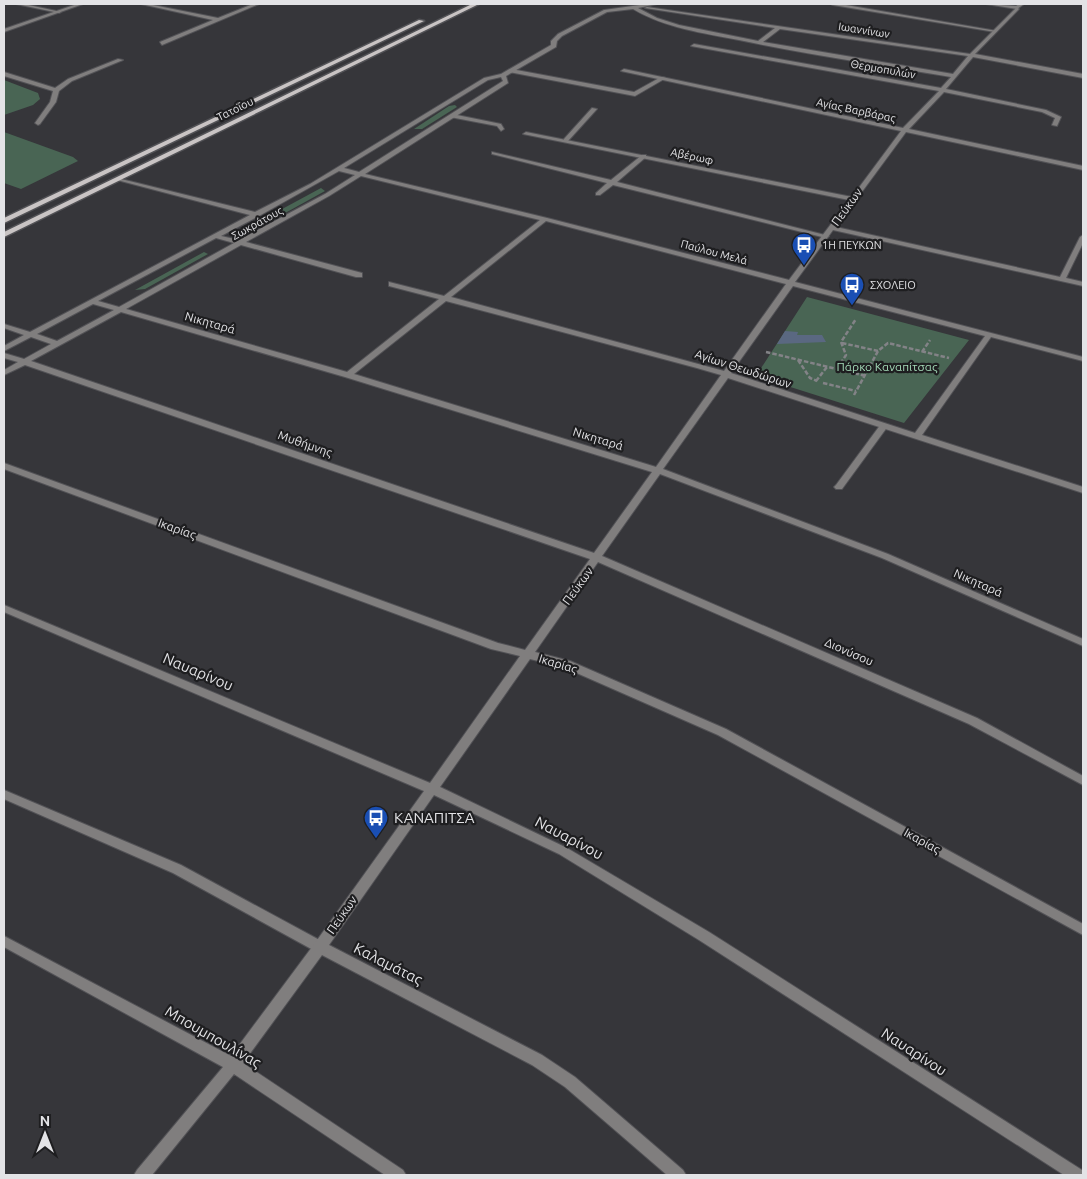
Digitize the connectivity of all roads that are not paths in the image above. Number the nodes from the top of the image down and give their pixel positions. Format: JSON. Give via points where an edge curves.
{"nodes":[{"id":1,"x":18,"y":4,"type":"edge"},
{"id":2,"x":81,"y":4,"type":"edge"},
{"id":3,"x":143,"y":4,"type":"edge"},
{"id":4,"x":257,"y":4,"type":"edge"},
{"id":5,"x":458,"y":4,"type":"edge"},
{"id":6,"x":476,"y":4,"type":"edge"},
{"id":7,"x":655,"y":4,"type":"edge"},
{"id":8,"x":833,"y":4,"type":"edge"},
{"id":9,"x":988,"y":4,"type":"edge"},
{"id":10,"x":641,"y":6,"type":"junction"},
{"id":11,"x":1019,"y":6,"type":"edge"},
{"id":12,"x":634,"y":7,"type":"junction"},
{"id":13,"x":59,"y":12,"type":"junction"},
{"id":14,"x":218,"y":20,"type":"junction"},
{"id":15,"x":779,"y":27,"type":"junction"},
{"id":16,"x":995,"y":31,"type":"junction"},
{"id":17,"x":4,"y":32,"type":"edge"},
{"id":18,"x":162,"y":43,"type":"dead end"},
{"id":19,"x":759,"y":43,"type":"junction"},
{"id":20,"x":694,"y":46,"type":"dead end"},
{"id":21,"x":971,"y":56,"type":"junction"},
{"id":22,"x":120,"y":60,"type":"dead end"},
{"id":23,"x":510,"y":71,"type":"junction"},
{"id":24,"x":624,"y":71,"type":"dead end"},
{"id":25,"x":4,"y":74,"type":"edge"},
{"id":26,"x":503,"y":75,"type":"junction"},
{"id":27,"x":954,"y":76,"type":"junction"},
{"id":28,"x":1083,"y":76,"type":"edge"},
{"id":29,"x":663,"y":78,"type":"junction"},
{"id":30,"x":56,"y":90,"type":"junction"},
{"id":31,"x":943,"y":90,"type":"junction"},
{"id":32,"x":449,"y":100,"type":"junction"},
{"id":33,"x":471,"y":104,"type":"junction"},
{"id":34,"x":594,"y":109,"type":"dead end"},
{"id":35,"x":452,"y":116,"type":"junction"},
{"id":36,"x":38,"y":124,"type":"dead end"},
{"id":37,"x":1055,"y":125,"type":"dead end"},
{"id":38,"x":501,"y":129,"type":"dead end"},
{"id":39,"x":904,"y":131,"type":"junction"},
{"id":40,"x":398,"y":132,"type":"junction"},
{"id":41,"x":526,"y":134,"type":"dead end"},
{"id":42,"x":419,"y":137,"type":"junction"},
{"id":43,"x":566,"y":140,"type":"junction"},
{"id":44,"x":494,"y":153,"type":"dead end"},
{"id":45,"x":644,"y":156,"type":"junction"},
{"id":46,"x":1083,"y":168,"type":"edge"},
{"id":47,"x":339,"y":169,"type":"junction"},
{"id":48,"x":361,"y":174,"type":"junction"},
{"id":49,"x":119,"y":178,"type":"junction"},
{"id":50,"x":613,"y":182,"type":"junction"},
{"id":51,"x":598,"y":194,"type":"dead end"},
{"id":52,"x":854,"y":199,"type":"junction"},
{"id":53,"x":257,"y":215,"type":"junction"},
{"id":54,"x":545,"y":219,"type":"junction"},
{"id":55,"x":4,"y":221,"type":"edge"},
{"id":56,"x":832,"y":228,"type":"junction"},
{"id":57,"x":4,"y":235,"type":"edge"},
{"id":58,"x":215,"y":236,"type":"junction"},
{"id":59,"x":826,"y":236,"type":"junction"},
{"id":60,"x":1083,"y":237,"type":"edge"},
{"id":61,"x":240,"y":243,"type":"junction"},
{"id":62,"x":360,"y":275,"type":"dead end"},
{"id":63,"x":1062,"y":279,"type":"junction"},
{"id":64,"x":392,"y":284,"type":"dead end"},
{"id":65,"x":790,"y":284,"type":"junction"},
{"id":66,"x":1083,"y":284,"type":"edge"},
{"id":67,"x":447,"y":299,"type":"junction"},
{"id":68,"x":92,"y":301,"type":"junction"},
{"id":69,"x":120,"y":310,"type":"junction"},
{"id":70,"x":4,"y":326,"type":"edge"},
{"id":71,"x":31,"y":334,"type":"junction"},
{"id":72,"x":989,"y":335,"type":"junction"},
{"id":73,"x":57,"y":343,"type":"junction"},
{"id":74,"x":4,"y":349,"type":"edge"},
{"id":75,"x":4,"y":355,"type":"edge"},
{"id":76,"x":1083,"y":359,"type":"edge"},
{"id":77,"x":24,"y":361,"type":"junction"},
{"id":78,"x":4,"y":373,"type":"edge"},
{"id":79,"x":348,"y":375,"type":"junction"},
{"id":80,"x":726,"y":375,"type":"junction"},
{"id":81,"x":884,"y":426,"type":"junction"},
{"id":82,"x":917,"y":436,"type":"junction"},
{"id":83,"x":4,"y":466,"type":"edge"},
{"id":84,"x":659,"y":471,"type":"junction"},
{"id":85,"x":838,"y":488,"type":"dead end"},
{"id":86,"x":1083,"y":490,"type":"edge"},
{"id":87,"x":598,"y":558,"type":"junction"},
{"id":88,"x":6,"y":612,"type":"edge"},
{"id":89,"x":1083,"y":643,"type":"edge"},
{"id":90,"x":527,"y":655,"type":"junction"},
{"id":91,"x":1083,"y":781,"type":"edge"},
{"id":92,"x":432,"y":789,"type":"junction"},
{"id":93,"x":4,"y":794,"type":"edge"},
{"id":94,"x":1083,"y":930,"type":"edge"},
{"id":95,"x":4,"y":941,"type":"edge"},
{"id":96,"x":320,"y":947,"type":"junction"},
{"id":97,"x":233,"y":1065,"type":"junction"},
{"id":98,"x":142,"y":1175,"type":"edge"},
{"id":99,"x":398,"y":1175,"type":"edge"},
{"id":100,"x":678,"y":1175,"type":"edge"},
{"id":101,"x":1077,"y":1175,"type":"edge"}],
"edges":[{"from":1,"to":13,"type":"street"},
{"from":2,"to":13,"type":"street"},
{"from":3,"to":14,"type":"street"},
{"from":4,"to":14,"type":"street"},
{"from":5,"to":55,"type":"main road","name":"Τατοΐου"},
{"from":6,"to":49,"type":"main road","name":"Τατοΐου"},
{"from":7,"to":10,"type":"street","name":"Σωκράτους"},
{"from":8,"to":16,"type":"street"},
{"from":9,"to":11,"type":"street"},
{"from":10,"to":12,"type":"street","name":"Σωκράτους"},
{"from":10,"to":15,"type":"street","name":"Ιωαννίνων"},
{"from":11,"to":16,"type":"street","name":"Πεύκων"},
{"from":12,"to":19,"type":"street","name":"Θερμοπυλών","via":[[673,25]]},
{"from":12,"to":23,"type":"street","name":"Σωκράτους","via":[[606,11],[560,35],[554,46]]},
{"from":13,"to":17,"type":"street"},
{"from":14,"to":18,"type":"street"},
{"from":15,"to":19,"type":"street"},
{"from":15,"to":21,"type":"street","name":"Ιωαννίνων"},
{"from":16,"to":21,"type":"street","name":"Πεύκων"},
{"from":19,"to":27,"type":"street","name":"Θερμοπυλών"},
{"from":20,"to":31,"type":"street","name":"Θερμοπυλών"},
{"from":21,"to":27,"type":"street","name":"Πεύκων"},
{"from":21,"to":28,"type":"street","name":"Ιωαννίνων"},
{"from":22,"to":30,"type":"street","via":[[70,80]]},
{"from":23,"to":26,"type":"street","name":"Σωκράτους"},
{"from":23,"to":29,"type":"street","via":[[635,94]]},
{"from":24,"to":29,"type":"street","name":"Αγίας Βαρβάρας"},
{"from":25,"to":30,"type":"street"},
{"from":26,"to":32,"type":"street","name":"Σωκράτους","via":[[486,79]]},
{"from":26,"to":33,"type":"street","name":"Σωκράτους","via":[[506,82]]},
{"from":27,"to":31,"type":"street","name":"Πεύκων"},
{"from":29,"to":39,"type":"street","name":"Αγίας Βαρβάρας"},
{"from":30,"to":36,"type":"street","via":[[53,102]]},
{"from":31,"to":37,"type":"street","name":"Θερμοπυλών","via":[[1044,111],[1058,117]]},
{"from":31,"to":39,"type":"street","name":"Πεύκων"},
{"from":32,"to":33,"type":"street"},
{"from":32,"to":40,"type":"street","name":"Σωκράτους"},
{"from":33,"to":35,"type":"street","name":"Σωκράτους"},
{"from":34,"to":43,"type":"street"},
{"from":35,"to":38,"type":"street","via":[[499,125]]},
{"from":35,"to":42,"type":"street","name":"Σωκράτους"},
{"from":39,"to":46,"type":"street","name":"Αγίας Βαρβάρας"},
{"from":39,"to":52,"type":"street","name":"Πεύκων"},
{"from":40,"to":42,"type":"street"},
{"from":40,"to":47,"type":"street","name":"Σωκράτους"},
{"from":41,"to":43,"type":"street","name":"Αβέρωφ"},
{"from":42,"to":48,"type":"street","name":"Σωκράτους"},
{"from":43,"to":45,"type":"street","name":"Αβέρωφ"},
{"from":44,"to":50,"type":"street"},
{"from":45,"to":50,"type":"street"},
{"from":45,"to":52,"type":"street","name":"Αβέρωφ"},
{"from":47,"to":48,"type":"street","name":"Παύλου Μελά"},
{"from":47,"to":53,"type":"street","name":"Σωκράτους"},
{"from":48,"to":54,"type":"street","name":"Παύλου Μελά"},
{"from":48,"to":61,"type":"street","name":"Σωκράτους"},
{"from":49,"to":53,"type":"street"},
{"from":49,"to":57,"type":"main road","name":"Τατοΐου"},
{"from":50,"to":51,"type":"street"},
{"from":50,"to":59,"type":"street"},
{"from":52,"to":56,"type":"street","name":"Πεύκων"},
{"from":53,"to":58,"type":"street","name":"Σωκράτους"},
{"from":54,"to":65,"type":"street","name":"Παύλου Μελά"},
{"from":54,"to":67,"type":"street"},
{"from":56,"to":59,"type":"street","name":"Πεύκων"},
{"from":56,"to":63,"type":"street"},
{"from":58,"to":61,"type":"street"},
{"from":58,"to":68,"type":"street","name":"Σωκράτους"},
{"from":59,"to":65,"type":"street","name":"Πεύκων"},
{"from":60,"to":63,"type":"street"},
{"from":61,"to":62,"type":"street"},
{"from":61,"to":69,"type":"street","name":"Σωκράτους"},
{"from":63,"to":66,"type":"street"},
{"from":64,"to":67,"type":"street","name":"Αγίων Θεωδώρων"},
{"from":65,"to":72,"type":"street","name":"Παύλου Μελά"},
{"from":65,"to":80,"type":"street","name":"Πεύκων"},
{"from":67,"to":79,"type":"street"},
{"from":67,"to":80,"type":"street","name":"Αγίων Θεωδώρων"},
{"from":68,"to":69,"type":"street","name":"Νικηταρά"},
{"from":68,"to":71,"type":"street","name":"Σωκράτους"},
{"from":69,"to":73,"type":"street","name":"Σωκράτους"},
{"from":69,"to":79,"type":"street","name":"Νικηταρά"},
{"from":70,"to":71,"type":"street"},
{"from":71,"to":73,"type":"street"},
{"from":71,"to":74,"type":"street","name":"Σωκράτους"},
{"from":72,"to":76,"type":"street","name":"Παύλου Μελά"},
{"from":72,"to":82,"type":"street"},
{"from":73,"to":77,"type":"street","name":"Σωκράτους"},
{"from":75,"to":77,"type":"street","name":"Μυθήμνης"},
{"from":77,"to":78,"type":"street","name":"Σωκράτους"},
{"from":77,"to":87,"type":"street","name":"Μυθήμνης"},
{"from":79,"to":84,"type":"street","name":"Νικηταρά"},
{"from":80,"to":81,"type":"street","name":"Αγίων Θεωδώρων"},
{"from":80,"to":84,"type":"street","name":"Πεύκων"},
{"from":81,"to":82,"type":"street","name":"Αγίων Θεωδώρων"},
{"from":81,"to":85,"type":"street"},
{"from":82,"to":86,"type":"street","name":"Αγίων Θεωδώρων"},
{"from":83,"to":90,"type":"street","name":"Ικαρίας"},
{"from":84,"to":87,"type":"street","name":"Πεύκων"},
{"from":84,"to":89,"type":"street","name":"Νικηταρά","via":[[885,556]]},
{"from":87,"to":90,"type":"street","name":"Πεύκων"},
{"from":87,"to":91,"type":"street","name":"Διονύσου","via":[[972,721]]},
{"from":88,"to":92,"type":"street","name":"Ναυαρίνου"},
{"from":90,"to":92,"type":"street","name":"Πεύκων"},
{"from":90,"to":94,"type":"street","name":"Ικαρίας","via":[[566,664],[722,732]]},
{"from":92,"to":96,"type":"street","name":"Πεύκων"},
{"from":92,"to":101,"type":"street","name":"Ναυαρίνου","via":[[563,851],[704,936]]},
{"from":93,"to":96,"type":"street","name":"Καλαμάτας","via":[[177,869]]},
{"from":95,"to":97,"type":"street","name":"Μπουμπουλίνας"},
{"from":96,"to":97,"type":"street","name":"Πεύκων"},
{"from":96,"to":100,"type":"street","name":"Καλαμάτας","via":[[537,1060],[570,1082]]},
{"from":97,"to":98,"type":"street","name":"Πεύκων"},
{"from":97,"to":99,"type":"street","name":"Μπουμπουλίνας"}]}
